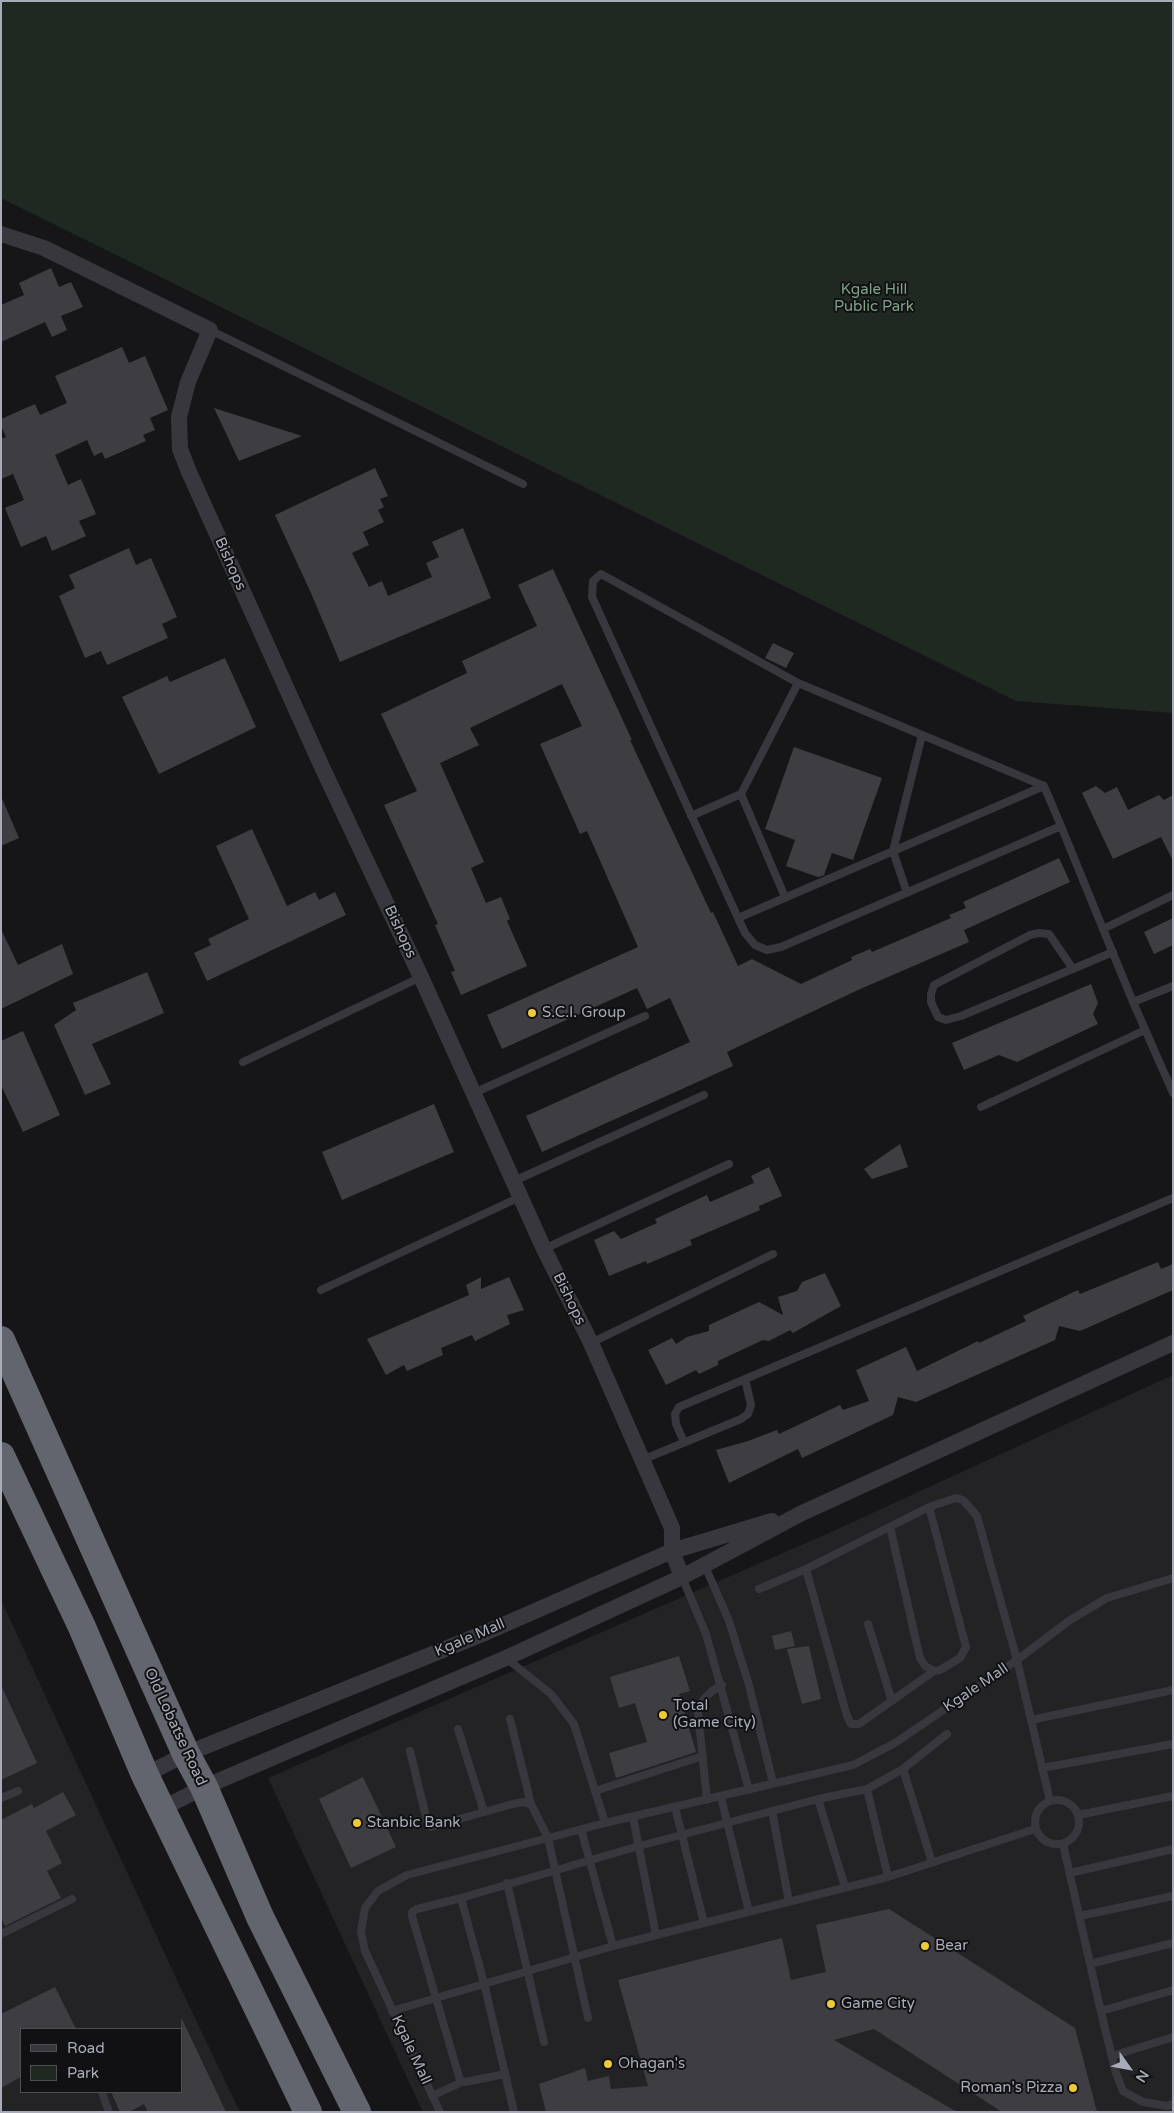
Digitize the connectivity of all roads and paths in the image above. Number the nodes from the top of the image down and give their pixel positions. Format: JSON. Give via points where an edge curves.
{"nodes":[{"id":1,"x":1,"y":234,"type":"edge"},
{"id":2,"x":210,"y":330,"type":"junction"},
{"id":3,"x":523,"y":484,"type":"dead end"},
{"id":4,"x":798,"y":683,"type":"junction"},
{"id":5,"x":922,"y":735,"type":"junction"},
{"id":6,"x":1044,"y":786,"type":"junction"},
{"id":7,"x":741,"y":794,"type":"junction"},
{"id":8,"x":691,"y":816,"type":"junction"},
{"id":9,"x":1061,"y":826,"type":"junction"},
{"id":10,"x":893,"y":851,"type":"junction"},
{"id":11,"x":907,"y":893,"type":"junction"},
{"id":12,"x":1173,"y":895,"type":"edge"},
{"id":13,"x":785,"y":897,"type":"junction"},
{"id":14,"x":738,"y":918,"type":"junction"},
{"id":15,"x":1103,"y":929,"type":"junction"},
{"id":16,"x":1113,"y":952,"type":"junction"},
{"id":17,"x":1073,"y":969,"type":"junction"},
{"id":18,"x":421,"y":977,"type":"junction"},
{"id":19,"x":1173,"y":986,"type":"edge"},
{"id":20,"x":1133,"y":1002,"type":"junction"},
{"id":21,"x":645,"y":1016,"type":"dead end"},
{"id":22,"x":1145,"y":1030,"type":"junction"},
{"id":23,"x":242,"y":1062,"type":"dead end"},
{"id":24,"x":474,"y":1092,"type":"junction"},
{"id":25,"x":1173,"y":1093,"type":"edge"},
{"id":26,"x":704,"y":1096,"type":"dead end"},
{"id":27,"x":981,"y":1107,"type":"dead end"},
{"id":28,"x":729,"y":1164,"type":"dead end"},
{"id":29,"x":514,"y":1181,"type":"junction"},
{"id":30,"x":521,"y":1196,"type":"junction"},
{"id":31,"x":1173,"y":1198,"type":"edge"},
{"id":32,"x":544,"y":1249,"type":"junction"},
{"id":33,"x":773,"y":1254,"type":"dead end"},
{"id":34,"x":321,"y":1290,"type":"dead end"},
{"id":35,"x":1,"y":1340,"type":"edge"},
{"id":36,"x":590,"y":1343,"type":"junction"},
{"id":37,"x":1173,"y":1343,"type":"edge"},
{"id":38,"x":745,"y":1379,"type":"junction"},
{"id":39,"x":684,"y":1442,"type":"junction"},
{"id":40,"x":1,"y":1456,"type":"edge"},
{"id":41,"x":642,"y":1460,"type":"junction"},
{"id":42,"x":929,"y":1507,"type":"junction"},
{"id":43,"x":800,"y":1514,"type":"junction"},
{"id":44,"x":890,"y":1527,"type":"junction"},
{"id":45,"x":672,"y":1528,"type":"junction"},
{"id":46,"x":692,"y":1544,"type":"junction"},
{"id":47,"x":672,"y":1551,"type":"junction"},
{"id":48,"x":705,"y":1566,"type":"junction"},
{"id":49,"x":806,"y":1569,"type":"junction"},
{"id":50,"x":682,"y":1577,"type":"junction"},
{"id":51,"x":1173,"y":1578,"type":"edge"},
{"id":52,"x":759,"y":1589,"type":"dead end"},
{"id":53,"x":868,"y":1624,"type":"dead end"},
{"id":54,"x":506,"y":1658,"type":"junction"},
{"id":55,"x":1017,"y":1660,"type":"junction"},
{"id":56,"x":934,"y":1671,"type":"junction"},
{"id":57,"x":722,"y":1686,"type":"junction"},
{"id":58,"x":1173,"y":1690,"type":"edge"},
{"id":59,"x":892,"y":1701,"type":"junction"},
{"id":60,"x":510,"y":1720,"type":"dead end"},
{"id":61,"x":1031,"y":1720,"type":"junction"},
{"id":62,"x":458,"y":1728,"type":"dead end"},
{"id":63,"x":947,"y":1734,"type":"dead end"},
{"id":64,"x":1173,"y":1744,"type":"edge"},
{"id":65,"x":410,"y":1751,"type":"dead end"},
{"id":66,"x":186,"y":1754,"type":"junction"},
{"id":67,"x":703,"y":1756,"type":"junction"},
{"id":68,"x":1042,"y":1768,"type":"junction"},
{"id":69,"x":904,"y":1769,"type":"junction"},
{"id":70,"x":145,"y":1775,"type":"junction"},
{"id":71,"x":773,"y":1783,"type":"junction"},
{"id":72,"x":204,"y":1788,"type":"junction"},
{"id":73,"x":867,"y":1789,"type":"junction"},
{"id":74,"x":749,"y":1790,"type":"junction"},
{"id":75,"x":18,"y":1791,"type":"dead end"},
{"id":76,"x":595,"y":1791,"type":"junction"},
{"id":77,"x":721,"y":1796,"type":"junction"},
{"id":78,"x":1173,"y":1796,"type":"edge"},
{"id":79,"x":1,"y":1798,"type":"edge"},
{"id":80,"x":818,"y":1799,"type":"junction"},
{"id":81,"x":707,"y":1800,"type":"junction"},
{"id":82,"x":1050,"y":1801,"type":"junction"},
{"id":83,"x":531,"y":1804,"type":"junction"},
{"id":84,"x":676,"y":1807,"type":"junction"},
{"id":85,"x":161,"y":1809,"type":"junction"},
{"id":86,"x":772,"y":1811,"type":"junction"},
{"id":87,"x":484,"y":1812,"type":"junction"},
{"id":88,"x":1078,"y":1816,"type":"junction"},
{"id":89,"x":633,"y":1817,"type":"junction"},
{"id":90,"x":727,"y":1822,"type":"junction"},
{"id":91,"x":605,"y":1823,"type":"junction"},
{"id":92,"x":582,"y":1829,"type":"junction"},
{"id":93,"x":1035,"y":1829,"type":"junction"},
{"id":94,"x":682,"y":1835,"type":"junction"},
{"id":95,"x":548,"y":1838,"type":"junction"},
{"id":96,"x":1064,"y":1844,"type":"junction"},
{"id":97,"x":638,"y":1846,"type":"junction"},
{"id":98,"x":1173,"y":1848,"type":"edge"},
{"id":99,"x":590,"y":1860,"type":"junction"},
{"id":100,"x":932,"y":1862,"type":"junction"},
{"id":101,"x":554,"y":1870,"type":"junction"},
{"id":102,"x":1070,"y":1873,"type":"junction"},
{"id":103,"x":888,"y":1877,"type":"junction"},
{"id":104,"x":507,"y":1883,"type":"junction"},
{"id":105,"x":845,"y":1888,"type":"junction"},
{"id":106,"x":1173,"y":1896,"type":"edge"},
{"id":107,"x":460,"y":1898,"type":"junction"},
{"id":108,"x":72,"y":1899,"type":"dead end"},
{"id":109,"x":789,"y":1902,"type":"junction"},
{"id":110,"x":749,"y":1912,"type":"junction"},
{"id":111,"x":1080,"y":1916,"type":"junction"},
{"id":112,"x":704,"y":1923,"type":"junction"},
{"id":113,"x":1,"y":1934,"type":"edge"},
{"id":114,"x":656,"y":1935,"type":"junction"},
{"id":115,"x":1173,"y":1943,"type":"edge"},
{"id":116,"x":613,"y":1946,"type":"junction"},
{"id":117,"x":573,"y":1958,"type":"junction"},
{"id":118,"x":1090,"y":1964,"type":"junction"},
{"id":119,"x":528,"y":1971,"type":"junction"},
{"id":120,"x":484,"y":1984,"type":"junction"},
{"id":121,"x":1173,"y":1990,"type":"edge"},
{"id":122,"x":436,"y":1998,"type":"junction"},
{"id":123,"x":392,"y":2010,"type":"junction"},
{"id":124,"x":1101,"y":2011,"type":"junction"},
{"id":125,"x":588,"y":2018,"type":"dead end"},
{"id":126,"x":1173,"y":2037,"type":"edge"},
{"id":127,"x":544,"y":2042,"type":"dead end"},
{"id":128,"x":1112,"y":2056,"type":"junction"},
{"id":129,"x":505,"y":2074,"type":"junction"},
{"id":130,"x":462,"y":2082,"type":"junction"},
{"id":131,"x":102,"y":2093,"type":"edge"},
{"id":132,"x":432,"y":2096,"type":"junction"},
{"id":133,"x":1173,"y":2104,"type":"edge"},
{"id":134,"x":109,"y":2112,"type":"edge"},
{"id":135,"x":308,"y":2112,"type":"edge"},
{"id":136,"x":356,"y":2112,"type":"edge"},
{"id":137,"x":440,"y":2112,"type":"edge"},
{"id":138,"x":514,"y":2112,"type":"edge"}],
"edges":[{"from":1,"to":2,"type":"street","via":[[44,248]]},
{"from":2,"to":3,"type":"lane"},
{"from":2,"to":18,"type":"street","name":"Bishops","via":[[188,382],[179,417],[180,448],[322,767]]},
{"from":4,"to":5,"type":"lane"},
{"from":4,"to":7,"type":"lane"},
{"from":4,"to":8,"type":"lane","via":[[602,574],[594,581],[592,597]]},
{"from":5,"to":6,"type":"lane"},
{"from":5,"to":10,"type":"lane"},
{"from":6,"to":9,"type":"lane"},
{"from":6,"to":10,"type":"lane"},
{"from":7,"to":8,"type":"lane"},
{"from":7,"to":13,"type":"lane"},
{"from":8,"to":14,"type":"lane"},
{"from":9,"to":11,"type":"lane"},
{"from":9,"to":15,"type":"lane"},
{"from":10,"to":11,"type":"lane"},
{"from":10,"to":13,"type":"lane"},
{"from":11,"to":14,"type":"lane","via":[[781,947],[767,950],[755,944],[745,933]]},
{"from":12,"to":15,"type":"lane"},
{"from":13,"to":14,"type":"lane"},
{"from":15,"to":16,"type":"lane"},
{"from":16,"to":17,"type":"lane"},
{"from":16,"to":20,"type":"lane"},
{"from":17,"to":17,"type":"lane","via":[[946,1020],[938,1017],[931,1002],[934,985],[1039,933],[1049,934]]},
{"from":18,"to":23,"type":"lane"},
{"from":18,"to":24,"type":"street","name":"Bishops"},
{"from":19,"to":20,"type":"lane"},
{"from":20,"to":22,"type":"lane"},
{"from":21,"to":24,"type":"lane"},
{"from":22,"to":25,"type":"lane"},
{"from":22,"to":27,"type":"lane"},
{"from":24,"to":29,"type":"street","name":"Bishops"},
{"from":26,"to":29,"type":"lane"},
{"from":28,"to":32,"type":"lane"},
{"from":29,"to":30,"type":"street","name":"Bishops"},
{"from":30,"to":32,"type":"street","name":"Bishops"},
{"from":30,"to":34,"type":"lane"},
{"from":31,"to":38,"type":"lane"},
{"from":32,"to":36,"type":"street","name":"Bishops"},
{"from":33,"to":36,"type":"lane"},
{"from":35,"to":66,"type":"highway","name":"Old Lobatse Road"},
{"from":36,"to":41,"type":"street","name":"Bishops"},
{"from":37,"to":43,"type":"street","name":"Kgale Mall"},
{"from":38,"to":39,"type":"lane","via":[[751,1405],[748,1414]]},
{"from":38,"to":39,"type":"lane","via":[[679,1407],[675,1414],[676,1424]]},
{"from":39,"to":41,"type":"lane"},
{"from":40,"to":70,"type":"highway","via":[[82,1627]]},
{"from":41,"to":45,"type":"street","name":"Bishops"},
{"from":42,"to":44,"type":"lane"},
{"from":42,"to":55,"type":"lane","via":[[956,1498],[963,1500],[977,1516]]},
{"from":42,"to":56,"type":"lane","via":[[966,1647],[960,1658]]},
{"from":43,"to":46,"type":"street","name":"Kgale Mall"},
{"from":43,"to":48,"type":"street","name":"Kgale Mall"},
{"from":44,"to":49,"type":"lane"},
{"from":44,"to":56,"type":"lane","via":[[920,1658]]},
{"from":45,"to":46,"type":"street","name":"Bishops"},
{"from":45,"to":47,"type":"street","name":"Bishops"},
{"from":46,"to":47,"type":"street","name":"Kgale Mall"},
{"from":46,"to":48,"type":"street"},
{"from":47,"to":50,"type":"street"},
{"from":47,"to":66,"type":"street","name":"Kgale Mall","via":[[486,1632]]},
{"from":48,"to":50,"type":"street","name":"Kgale Mall"},
{"from":48,"to":71,"type":"lane","via":[[729,1621]]},
{"from":49,"to":52,"type":"lane"},
{"from":49,"to":59,"type":"lane","via":[[846,1716],[851,1724],[859,1724]]},
{"from":50,"to":54,"type":"street","name":"Kgale Mall"},
{"from":50,"to":57,"type":"lane","via":[[706,1634]]},
{"from":51,"to":55,"type":"lane","name":"Kgale Mall","via":[[1107,1598],[1070,1620]]},
{"from":53,"to":59,"type":"lane"},
{"from":54,"to":72,"type":"street","name":"Kgale Mall"},
{"from":54,"to":76,"type":"lane","via":[[551,1694],[574,1724]]},
{"from":55,"to":61,"type":"lane"},
{"from":55,"to":71,"type":"lane","name":"Kgale Mall","via":[[895,1743],[853,1765]]},
{"from":56,"to":59,"type":"lane"},
{"from":57,"to":67,"type":"lane","via":[[703,1700],[698,1712]]},
{"from":57,"to":74,"type":"lane"},
{"from":58,"to":61,"type":"lane"},
{"from":60,"to":83,"type":"lane"},
{"from":61,"to":68,"type":"lane"},
{"from":62,"to":87,"type":"lane"},
{"from":63,"to":69,"type":"lane"},
{"from":64,"to":68,"type":"lane"},
{"from":65,"to":87,"type":"lane","via":[[428,1824],[434,1827]]},
{"from":66,"to":70,"type":"street","name":"Kgale Mall"},
{"from":66,"to":72,"type":"highway","name":"Old Lobatse Road"},
{"from":67,"to":76,"type":"lane"},
{"from":67,"to":81,"type":"lane"},
{"from":68,"to":82,"type":"lane"},
{"from":69,"to":73,"type":"lane"},
{"from":69,"to":100,"type":"lane"},
{"from":70,"to":85,"type":"highway"},
{"from":71,"to":74,"type":"lane","name":"Kgale Mall"},
{"from":72,"to":85,"type":"street","name":"Kgale Mall"},
{"from":72,"to":136,"type":"highway","name":"Old Lobatse Road","via":[[260,1916]]},
{"from":73,"to":80,"type":"lane"},
{"from":73,"to":103,"type":"lane"},
{"from":74,"to":77,"type":"lane","name":"Kgale Mall"},
{"from":75,"to":79,"type":"lane"},
{"from":76,"to":91,"type":"lane"},
{"from":77,"to":81,"type":"lane","name":"Kgale Mall"},
{"from":77,"to":90,"type":"lane"},
{"from":78,"to":88,"type":"lane"},
{"from":80,"to":86,"type":"lane"},
{"from":80,"to":105,"type":"lane"},
{"from":81,"to":84,"type":"lane","name":"Kgale Mall"},
{"from":82,"to":88,"type":"lane","via":[[1067,1802]]},
{"from":82,"to":93,"type":"lane","via":[[1037,1812]]},
{"from":83,"to":87,"type":"lane","via":[[523,1802]]},
{"from":83,"to":95,"type":"lane"},
{"from":84,"to":89,"type":"lane","name":"Kgale Mall"},
{"from":84,"to":94,"type":"lane"},
{"from":85,"to":135,"type":"highway"},
{"from":86,"to":90,"type":"lane"},
{"from":86,"to":109,"type":"lane"},
{"from":88,"to":96,"type":"lane","via":[[1076,1832]]},
{"from":89,"to":91,"type":"lane","name":"Kgale Mall"},
{"from":89,"to":97,"type":"lane"},
{"from":90,"to":94,"type":"lane"},
{"from":90,"to":110,"type":"lane"},
{"from":91,"to":92,"type":"lane","name":"Kgale Mall"},
{"from":92,"to":95,"type":"lane","name":"Kgale Mall"},
{"from":92,"to":99,"type":"lane"},
{"from":93,"to":96,"type":"lane","via":[[1046,1842]]},
{"from":93,"to":100,"type":"lane","name":"Kgale Mall"},
{"from":94,"to":97,"type":"lane"},
{"from":94,"to":112,"type":"lane"},
{"from":95,"to":101,"type":"lane"},
{"from":95,"to":123,"type":"lane","name":"Kgale Mall","via":[[407,1875],[378,1891],[365,1908],[361,1932],[365,1951]]},
{"from":96,"to":102,"type":"lane"},
{"from":97,"to":99,"type":"lane"},
{"from":97,"to":114,"type":"lane"},
{"from":98,"to":102,"type":"lane"},
{"from":99,"to":101,"type":"lane"},
{"from":99,"to":116,"type":"lane"},
{"from":100,"to":103,"type":"lane","name":"Kgale Mall"},
{"from":101,"to":104,"type":"lane"},
{"from":101,"to":117,"type":"lane"},
{"from":102,"to":111,"type":"lane"},
{"from":103,"to":105,"type":"lane","name":"Kgale Mall"},
{"from":104,"to":107,"type":"lane"},
{"from":104,"to":119,"type":"lane"},
{"from":105,"to":109,"type":"lane","name":"Kgale Mall"},
{"from":106,"to":111,"type":"lane"},
{"from":107,"to":120,"type":"lane"},
{"from":107,"to":122,"type":"lane","via":[[412,1912]]},
{"from":108,"to":113,"type":"lane"},
{"from":109,"to":110,"type":"lane","name":"Kgale Mall"},
{"from":110,"to":112,"type":"lane","name":"Kgale Mall"},
{"from":111,"to":118,"type":"lane"},
{"from":112,"to":114,"type":"lane","name":"Kgale Mall"},
{"from":114,"to":116,"type":"lane","name":"Kgale Mall"},
{"from":115,"to":118,"type":"lane"},
{"from":116,"to":117,"type":"lane","name":"Kgale Mall"},
{"from":117,"to":119,"type":"lane","name":"Kgale Mall"},
{"from":117,"to":125,"type":"lane"},
{"from":118,"to":124,"type":"lane"},
{"from":119,"to":120,"type":"lane","name":"Kgale Mall"},
{"from":119,"to":127,"type":"lane"},
{"from":120,"to":122,"type":"lane","name":"Kgale Mall"},
{"from":120,"to":129,"type":"lane"},
{"from":121,"to":124,"type":"lane"},
{"from":122,"to":123,"type":"lane","name":"Kgale Mall"},
{"from":122,"to":130,"type":"lane"},
{"from":123,"to":132,"type":"lane","name":"Kgale Mall"},
{"from":124,"to":128,"type":"lane"},
{"from":126,"to":128,"type":"lane"},
{"from":128,"to":133,"type":"lane","via":[[1124,2091],[1143,2102]]},
{"from":129,"to":130,"type":"lane"},
{"from":129,"to":138,"type":"lane"},
{"from":130,"to":132,"type":"lane"},
{"from":131,"to":134,"type":"lane"},
{"from":132,"to":137,"type":"lane","name":"Kgale Mall"}]}
